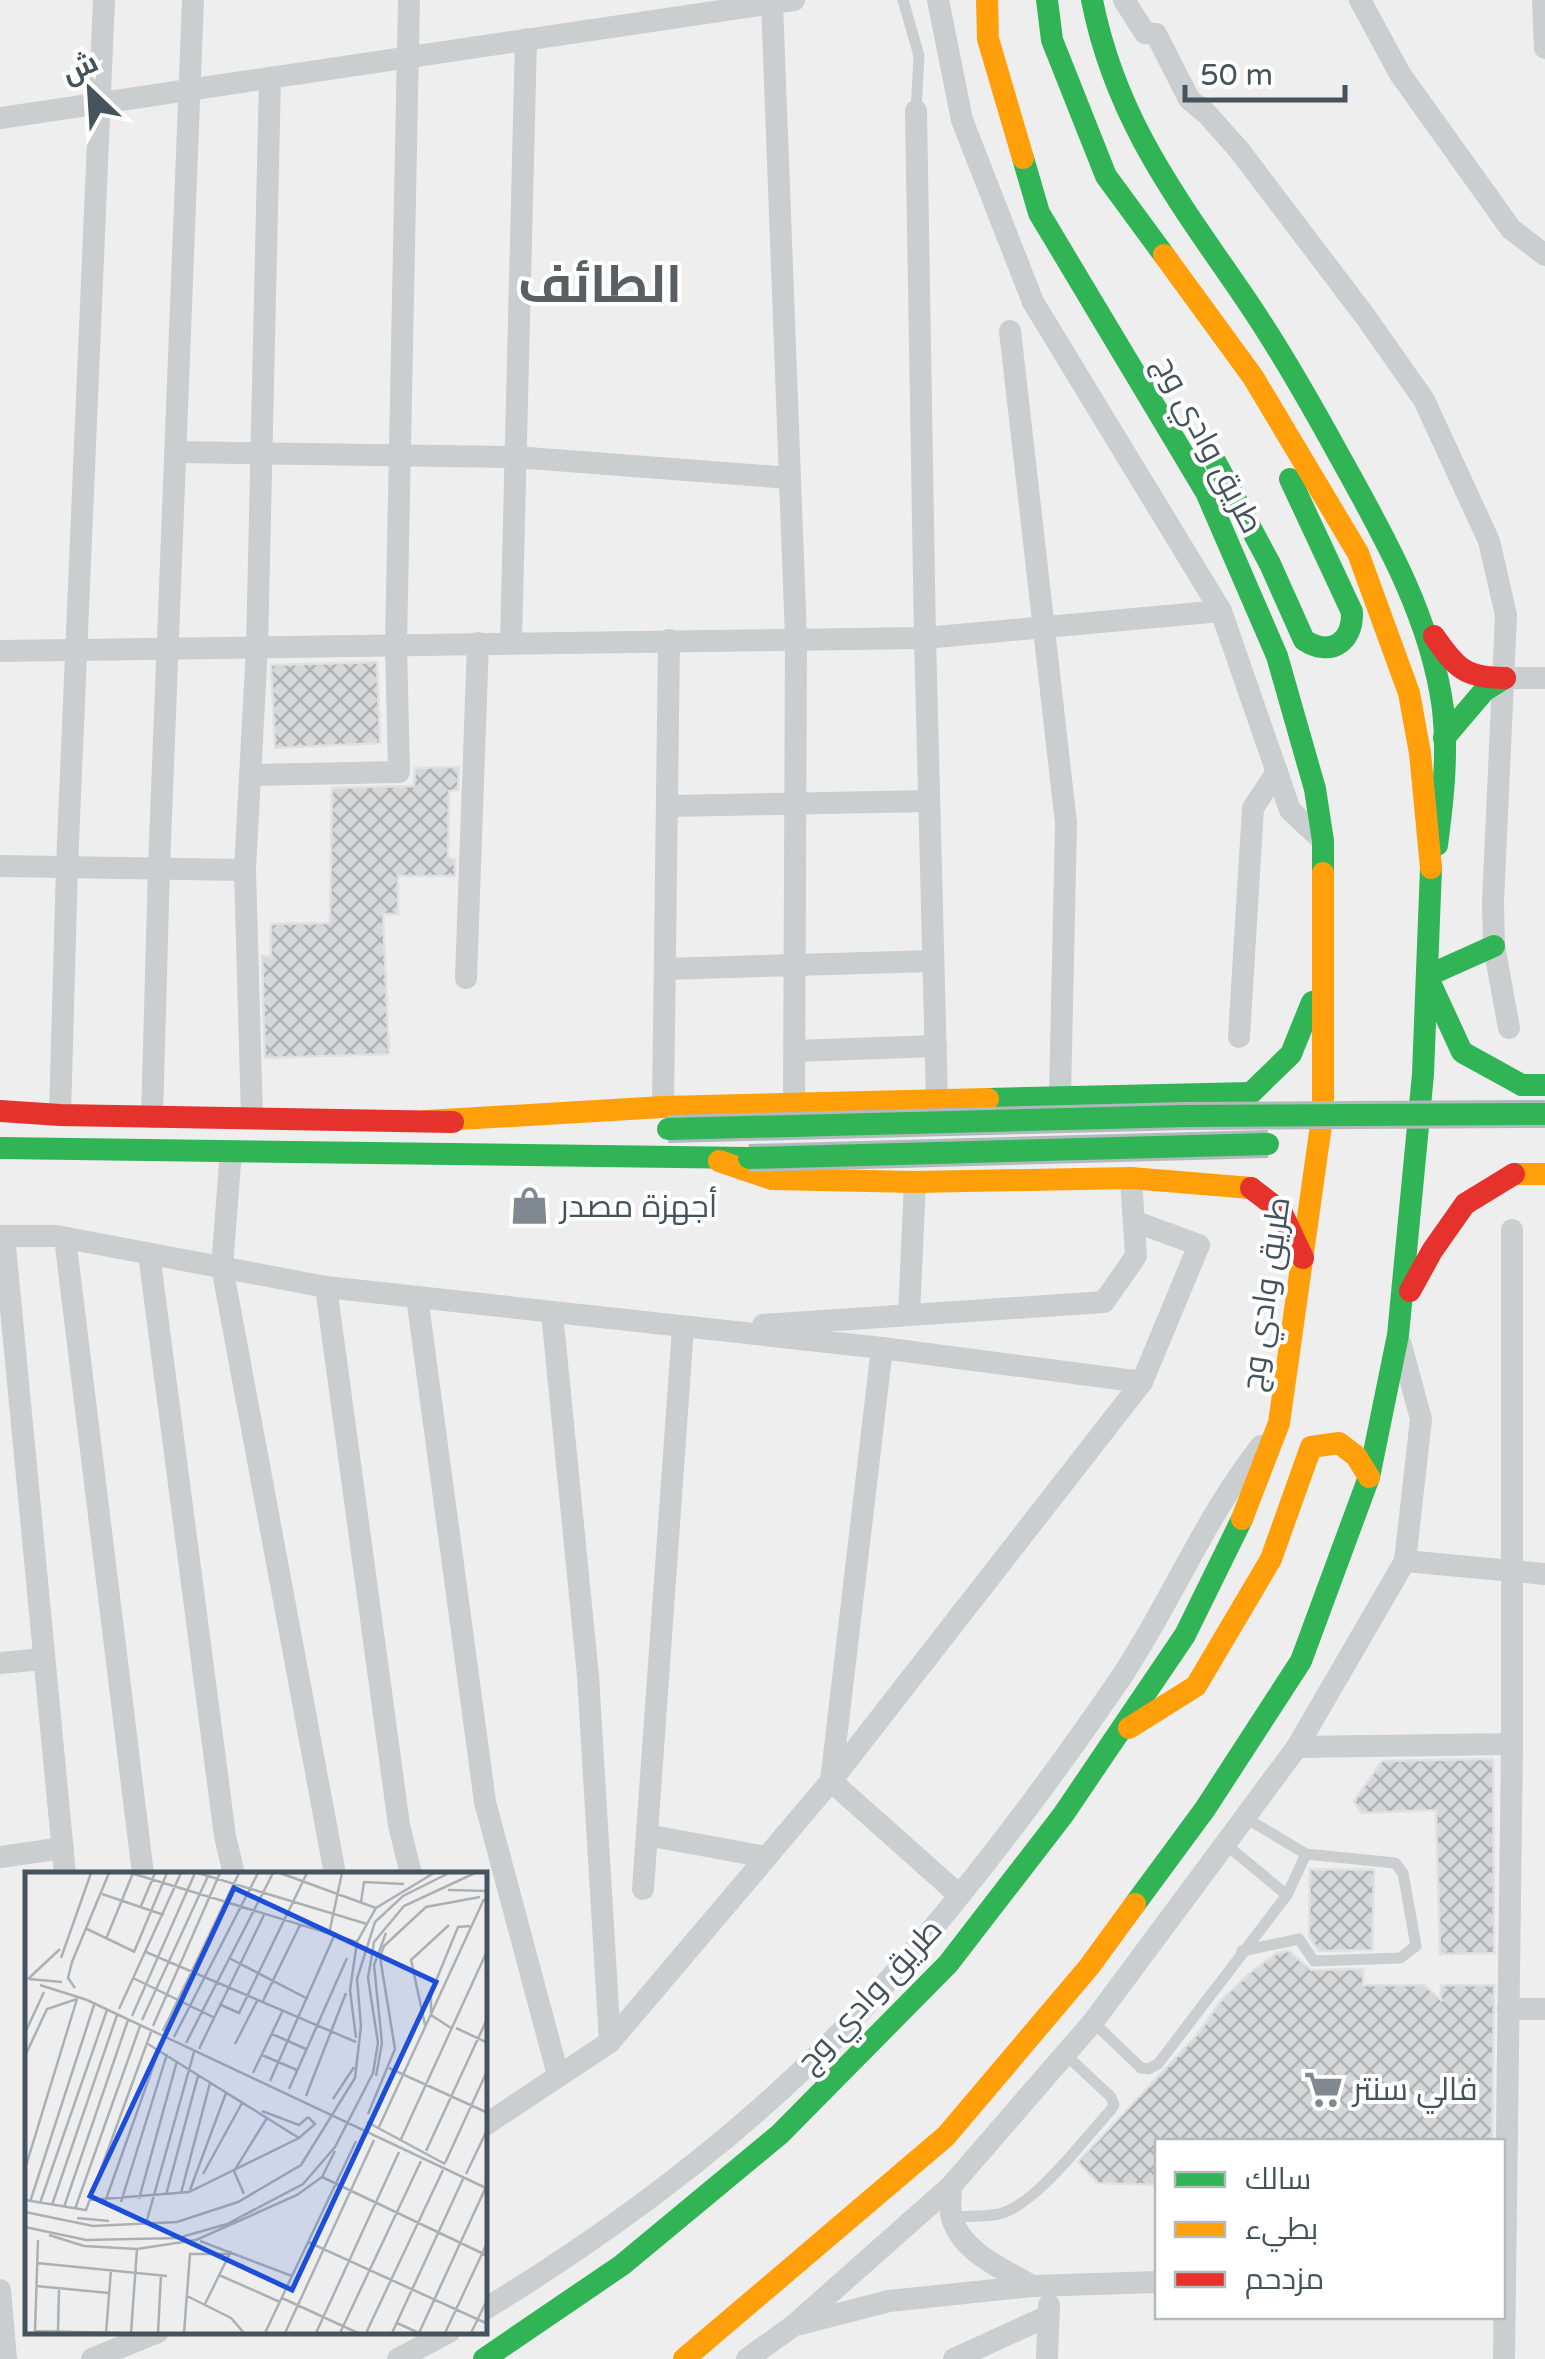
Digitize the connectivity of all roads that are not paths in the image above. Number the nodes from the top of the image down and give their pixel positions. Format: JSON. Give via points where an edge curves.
{"nodes":[{"id":1,"x":104,"y":0,"type":"edge"},
{"id":2,"x":193,"y":0,"type":"edge"},
{"id":3,"x":409,"y":0,"type":"edge"},
{"id":4,"x":903,"y":0,"type":"edge"},
{"id":5,"x":938,"y":0,"type":"edge"},
{"id":6,"x":987,"y":0,"type":"edge"},
{"id":7,"x":1048,"y":0,"type":"edge"},
{"id":8,"x":1092,"y":0,"type":"edge"},
{"id":9,"x":1124,"y":0,"type":"edge"},
{"id":10,"x":1360,"y":0,"type":"edge"},
{"id":11,"x":1542,"y":0,"type":"edge"},
{"id":12,"x":783,"y":2,"type":"edge"},
{"id":13,"x":735,"y":4,"type":"edge"},
{"id":14,"x":526,"y":40,"type":"junction"},
{"id":15,"x":1545,"y":48,"type":"edge"},
{"id":16,"x":408,"y":57,"type":"junction"},
{"id":17,"x":270,"y":78,"type":"junction"},
{"id":18,"x":189,"y":90,"type":"junction"},
{"id":19,"x":99,"y":103,"type":"junction"},
{"id":20,"x":916,"y":111,"type":"joint"},
{"id":21,"x":0,"y":118,"type":"edge"},
{"id":22,"x":1124,"y":200,"type":"junction"},
{"id":23,"x":1545,"y":256,"type":"edge"},
{"id":24,"x":1010,"y":331,"type":"dead end"},
{"id":25,"x":1128,"y":361,"type":"junction"},
{"id":26,"x":175,"y":452,"type":"junction"},
{"id":27,"x":262,"y":454,"type":"junction"},
{"id":28,"x":400,"y":456,"type":"junction"},
{"id":29,"x":516,"y":457,"type":"junction"},
{"id":30,"x":790,"y":478,"type":"junction"},
{"id":31,"x":1221,"y":611,"type":"junction"},
{"id":32,"x":1419,"y":613,"type":"junction"},
{"id":33,"x":1045,"y":628,"type":"junction"},
{"id":34,"x":796,"y":638,"type":"junction"},
{"id":35,"x":924,"y":638,"type":"junction"},
{"id":36,"x":669,"y":640,"type":"junction"},
{"id":37,"x":510,"y":642,"type":"junction"},
{"id":38,"x":478,"y":643,"type":"junction"},
{"id":39,"x":396,"y":644,"type":"junction"},
{"id":40,"x":257,"y":647,"type":"junction"},
{"id":41,"x":167,"y":648,"type":"junction"},
{"id":42,"x":76,"y":650,"type":"junction"},
{"id":43,"x":0,"y":651,"type":"edge"},
{"id":44,"x":1505,"y":678,"type":"junction"},
{"id":45,"x":1545,"y":678,"type":"edge"},
{"id":46,"x":1444,"y":738,"type":"junction"},
{"id":47,"x":1277,"y":772,"type":"junction"},
{"id":48,"x":250,"y":775,"type":"junction"},
{"id":49,"x":929,"y":801,"type":"junction"},
{"id":50,"x":795,"y":803,"type":"junction"},
{"id":51,"x":667,"y":806,"type":"junction"},
{"id":52,"x":1323,"y":841,"type":"junction"},
{"id":53,"x":0,"y":866,"type":"edge"},
{"id":54,"x":67,"y":866,"type":"junction"},
{"id":55,"x":158,"y":867,"type":"junction"},
{"id":56,"x":244,"y":870,"type":"junction"},
{"id":57,"x":1432,"y":879,"type":"junction"},
{"id":58,"x":1494,"y":946,"type":"junction"},
{"id":59,"x":934,"y":960,"type":"junction"},
{"id":60,"x":795,"y":967,"type":"junction"},
{"id":61,"x":1321,"y":968,"type":"junction"},
{"id":62,"x":665,"y":969,"type":"junction"},
{"id":63,"x":1427,"y":976,"type":"junction"},
{"id":64,"x":466,"y":978,"type":"dead end"},
{"id":65,"x":1510,"y":1028,"type":"dead end"},
{"id":66,"x":1239,"y":1037,"type":"dead end"},
{"id":67,"x":936,"y":1046,"type":"junction"},
{"id":68,"x":794,"y":1051,"type":"junction"},
{"id":69,"x":1534,"y":1085,"type":"edge"},
{"id":70,"x":1060,"y":1096,"type":"junction"},
{"id":71,"x":937,"y":1100,"type":"junction"},
{"id":72,"x":794,"y":1104,"type":"junction"},
{"id":73,"x":0,"y":1111,"type":"edge"},
{"id":74,"x":1545,"y":1114,"type":"edge"},
{"id":75,"x":60,"y":1116,"type":"junction"},
{"id":76,"x":152,"y":1117,"type":"junction"},
{"id":77,"x":252,"y":1118,"type":"junction"},
{"id":78,"x":666,"y":1118,"type":"junction"},
{"id":79,"x":1448,"y":1142,"type":"dead end"},
{"id":80,"x":1351,"y":1143,"type":"dead end"},
{"id":81,"x":1390,"y":1143,"type":"dead end"},
{"id":82,"x":0,"y":1148,"type":"edge"},
{"id":83,"x":231,"y":1151,"type":"junction"},
{"id":84,"x":708,"y":1158,"type":"junction"},
{"id":85,"x":1545,"y":1174,"type":"edge"},
{"id":86,"x":1130,"y":1178,"type":"junction"},
{"id":87,"x":915,"y":1182,"type":"junction"},
{"id":88,"x":1136,"y":1222,"type":"junction"},
{"id":89,"x":1512,"y":1230,"type":"dead end"},
{"id":90,"x":2,"y":1236,"type":"edge"},
{"id":91,"x":65,"y":1238,"type":"junction"},
{"id":92,"x":149,"y":1254,"type":"junction"},
{"id":93,"x":1304,"y":1258,"type":"junction"},
{"id":94,"x":222,"y":1267,"type":"junction"},
{"id":95,"x":326,"y":1286,"type":"junction"},
{"id":96,"x":418,"y":1297,"type":"junction"},
{"id":97,"x":1402,"y":1305,"type":"junction"},
{"id":98,"x":552,"y":1312,"type":"junction"},
{"id":99,"x":909,"y":1316,"type":"junction"},
{"id":100,"x":691,"y":1329,"type":"junction"},
{"id":101,"x":1398,"y":1335,"type":"junction"},
{"id":102,"x":882,"y":1348,"type":"junction"},
{"id":103,"x":1142,"y":1382,"type":"junction"},
{"id":104,"x":1279,"y":1423,"type":"junction"},
{"id":105,"x":1369,"y":1477,"type":"junction"},
{"id":106,"x":1405,"y":1561,"type":"junction"},
{"id":107,"x":1511,"y":1572,"type":"junction"},
{"id":108,"x":1545,"y":1574,"type":"edge"},
{"id":109,"x":43,"y":1659,"type":"junction"},
{"id":110,"x":0,"y":1663,"type":"edge"},
{"id":111,"x":1116,"y":1736,"type":"junction"},
{"id":112,"x":1512,"y":1744,"type":"junction"},
{"id":113,"x":1298,"y":1747,"type":"junction"},
{"id":114,"x":830,"y":1782,"type":"junction"},
{"id":115,"x":1244,"y":1817,"type":"junction"},
{"id":116,"x":647,"y":1836,"type":"junction"},
{"id":117,"x":1224,"y":1844,"type":"junction"},
{"id":118,"x":62,"y":1848,"type":"junction"},
{"id":119,"x":1306,"y":1854,"type":"junction"},
{"id":120,"x":766,"y":1857,"type":"junction"},
{"id":121,"x":0,"y":1858,"type":"edge"},
{"id":122,"x":65,"y":1872,"type":"edge"},
{"id":123,"x":144,"y":1872,"type":"edge"},
{"id":124,"x":234,"y":1872,"type":"edge"},
{"id":125,"x":335,"y":1872,"type":"edge"},
{"id":126,"x":411,"y":1872,"type":"edge"},
{"id":127,"x":643,"y":1890,"type":"dead end"},
{"id":128,"x":959,"y":1895,"type":"junction"},
{"id":129,"x":1287,"y":1895,"type":"junction"},
{"id":130,"x":1242,"y":1951,"type":"junction"},
{"id":131,"x":1545,"y":2009,"type":"edge"},
{"id":132,"x":1508,"y":2010,"type":"junction"},
{"id":133,"x":1093,"y":2022,"type":"junction"},
{"id":134,"x":610,"y":2042,"type":"junction"},
{"id":135,"x":1065,"y":2054,"type":"junction"},
{"id":136,"x":558,"y":2075,"type":"junction"},
{"id":137,"x":488,"y":2122,"type":"edge"},
{"id":138,"x":950,"y":2186,"type":"junction"},
{"id":139,"x":1505,"y":2204,"type":"edge"},
{"id":140,"x":952,"y":2216,"type":"junction"},
{"id":141,"x":1155,"y":2282,"type":"edge"},
{"id":142,"x":1041,"y":2286,"type":"junction"},
{"id":143,"x":0,"y":2290,"type":"edge"},
{"id":144,"x":488,"y":2308,"type":"edge"},
{"id":145,"x":1048,"y":2316,"type":"junction"},
{"id":146,"x":1504,"y":2319,"type":"edge"},
{"id":147,"x":793,"y":2326,"type":"junction"},
{"id":148,"x":528,"y":2329,"type":"junction"},
{"id":149,"x":151,"y":2334,"type":"edge"},
{"id":150,"x":426,"y":2338,"type":"edge"},
{"id":151,"x":103,"y":2348,"type":"edge"},
{"id":152,"x":6,"y":2359,"type":"edge"},
{"id":153,"x":398,"y":2359,"type":"edge"},
{"id":154,"x":484,"y":2359,"type":"edge"},
{"id":155,"x":501,"y":2359,"type":"edge"},
{"id":156,"x":684,"y":2359,"type":"edge"},
{"id":157,"x":747,"y":2359,"type":"edge"},
{"id":158,"x":954,"y":2359,"type":"edge"},
{"id":159,"x":1047,"y":2359,"type":"edge"},
{"id":160,"x":1504,"y":2359,"type":"edge"}],
"edges":[{"from":1,"to":19,"type":"street"},
{"from":2,"to":18,"type":"street"},
{"from":3,"to":16,"type":"street"},
{"from":4,"to":20,"type":"lane","via":[[919,56]]},
{"from":5,"to":31,"type":"street","via":[[962,120],[1033,302]]},
{"from":6,"to":25,"type":"main road","name":"طريق وادي وج","via":[[988,39],[1039,213]]},
{"from":7,"to":22,"type":"main road","name":"طريق وادي وج","via":[[1052,40],[1106,176]]},
{"from":8,"to":32,"type":"main road","via":[[1109,72],[1146,155],[1276,342],[1386,538]]},
{"from":9,"to":44,"type":"street","via":[[1145,33],[1156,34],[1190,98],[1238,150],[1424,400],[1488,541],[1506,615]]},
{"from":10,"to":23,"type":"street","via":[[1400,74],[1511,230]]},
{"from":11,"to":15,"type":"street"},
{"from":12,"to":13,"type":"street"},
{"from":12,"to":30,"type":"street"},
{"from":13,"to":14,"type":"street"},
{"from":14,"to":16,"type":"street"},
{"from":14,"to":29,"type":"street"},
{"from":16,"to":17,"type":"street"},
{"from":16,"to":28,"type":"street"},
{"from":17,"to":18,"type":"street"},
{"from":17,"to":27,"type":"street"},
{"from":18,"to":19,"type":"street"},
{"from":18,"to":26,"type":"street"},
{"from":19,"to":21,"type":"street"},
{"from":19,"to":42,"type":"street"},
{"from":20,"to":35,"type":"street"},
{"from":22,"to":25,"type":"main road","via":[[1176,309],[1294,485],[1352,612],[1352,631],[1340,646],[1320,650],[1304,640],[1215,462],[1168,396]]},
{"from":22,"to":57,"type":"main road","name":"طريق وادي وج","via":[[1252,377],[1358,553],[1409,693]]},
{"from":24,"to":33,"type":"street"},
{"from":25,"to":52,"type":"main road","name":"طريق وادي وج","via":[[1206,492],[1277,656]]},
{"from":26,"to":27,"type":"street"},
{"from":26,"to":41,"type":"street"},
{"from":27,"to":28,"type":"street"},
{"from":27,"to":40,"type":"street"},
{"from":28,"to":29,"type":"street"},
{"from":28,"to":39,"type":"street"},
{"from":29,"to":30,"type":"street"},
{"from":29,"to":37,"type":"street"},
{"from":30,"to":34,"type":"street"},
{"from":31,"to":33,"type":"street"},
{"from":31,"to":47,"type":"street"},
{"from":32,"to":44,"type":"main road","via":[[1456,668],[1478,679]]},
{"from":32,"to":46,"type":"main road","via":[[1440,688]]},
{"from":33,"to":35,"type":"street"},
{"from":33,"to":70,"type":"street","via":[[1066,823]]},
{"from":34,"to":35,"type":"street"},
{"from":34,"to":36,"type":"street"},
{"from":34,"to":50,"type":"street"},
{"from":35,"to":49,"type":"street"},
{"from":36,"to":37,"type":"street"},
{"from":36,"to":51,"type":"street"},
{"from":37,"to":38,"type":"street"},
{"from":38,"to":39,"type":"street"},
{"from":38,"to":64,"type":"street"},
{"from":39,"to":40,"type":"street"},
{"from":39,"to":48,"type":"street","via":[[399,772]]},
{"from":40,"to":41,"type":"street"},
{"from":40,"to":48,"type":"street"},
{"from":41,"to":42,"type":"street"},
{"from":41,"to":55,"type":"street"},
{"from":42,"to":43,"type":"street"},
{"from":42,"to":54,"type":"street"},
{"from":44,"to":45,"type":"street"},
{"from":44,"to":46,"type":"main road","via":[[1484,691]]},
{"from":44,"to":58,"type":"street"},
{"from":46,"to":57,"type":"main road","via":[[1446,775]]},
{"from":47,"to":52,"type":"street","via":[[1290,810]]},
{"from":47,"to":66,"type":"street","via":[[1254,808]]},
{"from":48,"to":56,"type":"street"},
{"from":49,"to":50,"type":"street"},
{"from":49,"to":59,"type":"street"},
{"from":50,"to":51,"type":"street"},
{"from":50,"to":60,"type":"street"},
{"from":51,"to":62,"type":"street"},
{"from":52,"to":61,"type":"main road","name":"طريق وادي وج"},
{"from":53,"to":54,"type":"street"},
{"from":54,"to":55,"type":"street"},
{"from":54,"to":75,"type":"street"},
{"from":55,"to":56,"type":"street"},
{"from":55,"to":76,"type":"street"},
{"from":56,"to":77,"type":"street"},
{"from":57,"to":63,"type":"main road","name":"طريق وادي وج"},
{"from":58,"to":63,"type":"main road"},
{"from":58,"to":65,"type":"street"},
{"from":59,"to":60,"type":"street"},
{"from":59,"to":67,"type":"street"},
{"from":60,"to":62,"type":"street"},
{"from":60,"to":68,"type":"street"},
{"from":61,"to":70,"type":"main road","via":[[1287,1064],[1251,1092]]},
{"from":61,"to":93,"type":"main road","name":"طريق وادي وج","via":[[1323,1111]]},
{"from":62,"to":78,"type":"street"},
{"from":63,"to":69,"type":"main road","via":[[1462,1052]]},
{"from":63,"to":97,"type":"main road","name":"طريق وادي وج"},
{"from":67,"to":68,"type":"street"},
{"from":67,"to":71,"type":"street"},
{"from":68,"to":72,"type":"street"},
{"from":70,"to":71,"type":"main road"},
{"from":71,"to":72,"type":"main road"},
{"from":72,"to":78,"type":"main road"},
{"from":73,"to":75,"type":"main road"},
{"from":74,"to":78,"type":"main road","bridge":true},
{"from":75,"to":76,"type":"main road"},
{"from":76,"to":77,"type":"main road"},
{"from":77,"to":78,"type":"main road"},
{"from":79,"to":81,"type":"main road"},
{"from":80,"to":84,"type":"main road","bridge":true},
{"from":82,"to":83,"type":"main road"},
{"from":83,"to":84,"type":"main road"},
{"from":83,"to":94,"type":"street"},
{"from":84,"to":87,"type":"main road","via":[[772,1179]]},
{"from":85,"to":97,"type":"main road","via":[[1514,1174],[1465,1204]]},
{"from":86,"to":87,"type":"main road"},
{"from":86,"to":88,"type":"street"},
{"from":86,"to":93,"type":"main road","via":[[1251,1188],[1281,1211]]},
{"from":87,"to":99,"type":"street"},
{"from":88,"to":99,"type":"street","via":[[1136,1256],[1104,1302]]},
{"from":88,"to":103,"type":"street","via":[[1199,1246]]},
{"from":89,"to":107,"type":"street"},
{"from":90,"to":91,"type":"street"},
{"from":90,"to":109,"type":"street"},
{"from":91,"to":92,"type":"street"},
{"from":91,"to":123,"type":"street"},
{"from":92,"to":94,"type":"street"},
{"from":92,"to":124,"type":"street"},
{"from":93,"to":104,"type":"main road","name":"طريق وادي وج"},
{"from":94,"to":95,"type":"street"},
{"from":94,"to":125,"type":"street"},
{"from":95,"to":96,"type":"street"},
{"from":95,"to":126,"type":"street"},
{"from":96,"to":98,"type":"street"},
{"from":96,"to":136,"type":"street","via":[[485,1802]]},
{"from":97,"to":101,"type":"main road","name":"طريق وادي وج"},
{"from":98,"to":100,"type":"street"},
{"from":98,"to":134,"type":"street","via":[[588,1676]]},
{"from":99,"to":100,"type":"street"},
{"from":100,"to":102,"type":"street"},
{"from":100,"to":116,"type":"street"},
{"from":101,"to":105,"type":"main road","name":"طريق وادي وج"},
{"from":101,"to":106,"type":"street","via":[[1421,1419]]},
{"from":102,"to":103,"type":"street"},
{"from":102,"to":114,"type":"street"},
{"from":103,"to":114,"type":"street"},
{"from":104,"to":111,"type":"main road","name":"طريق وادي وج","via":[[1232,1544],[1185,1636]]},
{"from":104,"to":128,"type":"street","via":[[1208,1520],[1124,1673]]},
{"from":105,"to":111,"type":"main road","via":[[1339,1443],[1311,1447],[1271,1559],[1196,1686]]},
{"from":105,"to":156,"type":"main road","name":"طريق وادي وج","via":[[1301,1661],[1205,1810],[1089,1967],[946,2136]]},
{"from":106,"to":107,"type":"street"},
{"from":106,"to":113,"type":"street"},
{"from":107,"to":108,"type":"street"},
{"from":107,"to":112,"type":"street"},
{"from":109,"to":110,"type":"street"},
{"from":109,"to":118,"type":"street"},
{"from":111,"to":148,"type":"main road","name":"طريق وادي وج","via":[[948,1964],[780,2134],[622,2265]]},
{"from":112,"to":113,"type":"street"},
{"from":112,"to":132,"type":"street"},
{"from":113,"to":115,"type":"street"},
{"from":114,"to":120,"type":"street"},
{"from":114,"to":128,"type":"street"},
{"from":115,"to":117,"type":"street"},
{"from":115,"to":119,"type":"lane"},
{"from":116,"to":120,"type":"street"},
{"from":116,"to":127,"type":"street"},
{"from":117,"to":129,"type":"lane"},
{"from":117,"to":133,"type":"street"},
{"from":118,"to":121,"type":"street"},
{"from":118,"to":122,"type":"street"},
{"from":119,"to":129,"type":"lane"},
{"from":119,"to":130,"type":"lane","via":[[1395,1863],[1416,1946],[1400,1958],[1314,1961],[1299,1939]]},
{"from":120,"to":134,"type":"street"},
{"from":128,"to":144,"type":"street","via":[[878,1993],[787,2084],[575,2254]]},
{"from":129,"to":130,"type":"lane"},
{"from":130,"to":133,"type":"lane","via":[[1148,2069]]},
{"from":131,"to":132,"type":"street"},
{"from":132,"to":139,"type":"street"},
{"from":133,"to":135,"type":"street"},
{"from":134,"to":136,"type":"street"},
{"from":135,"to":138,"type":"street"},
{"from":135,"to":140,"type":"lane","via":[[1111,2096],[1110,2112],[1014,2208]]},
{"from":136,"to":137,"type":"street"},
{"from":138,"to":140,"type":"street"},
{"from":138,"to":147,"type":"street"},
{"from":140,"to":142,"type":"street","via":[[977,2253]]},
{"from":141,"to":142,"type":"street"},
{"from":142,"to":145,"type":"street"},
{"from":142,"to":147,"type":"street","via":[[889,2300]]},
{"from":143,"to":152,"type":"street"},
{"from":145,"to":158,"type":"street"},
{"from":145,"to":159,"type":"street"},
{"from":146,"to":160,"type":"street"},
{"from":147,"to":157,"type":"street"},
{"from":148,"to":154,"type":"main road","name":"طريق وادي وج"},
{"from":148,"to":155,"type":"main road"},
{"from":149,"to":151,"type":"street"},
{"from":150,"to":153,"type":"street"}]}
